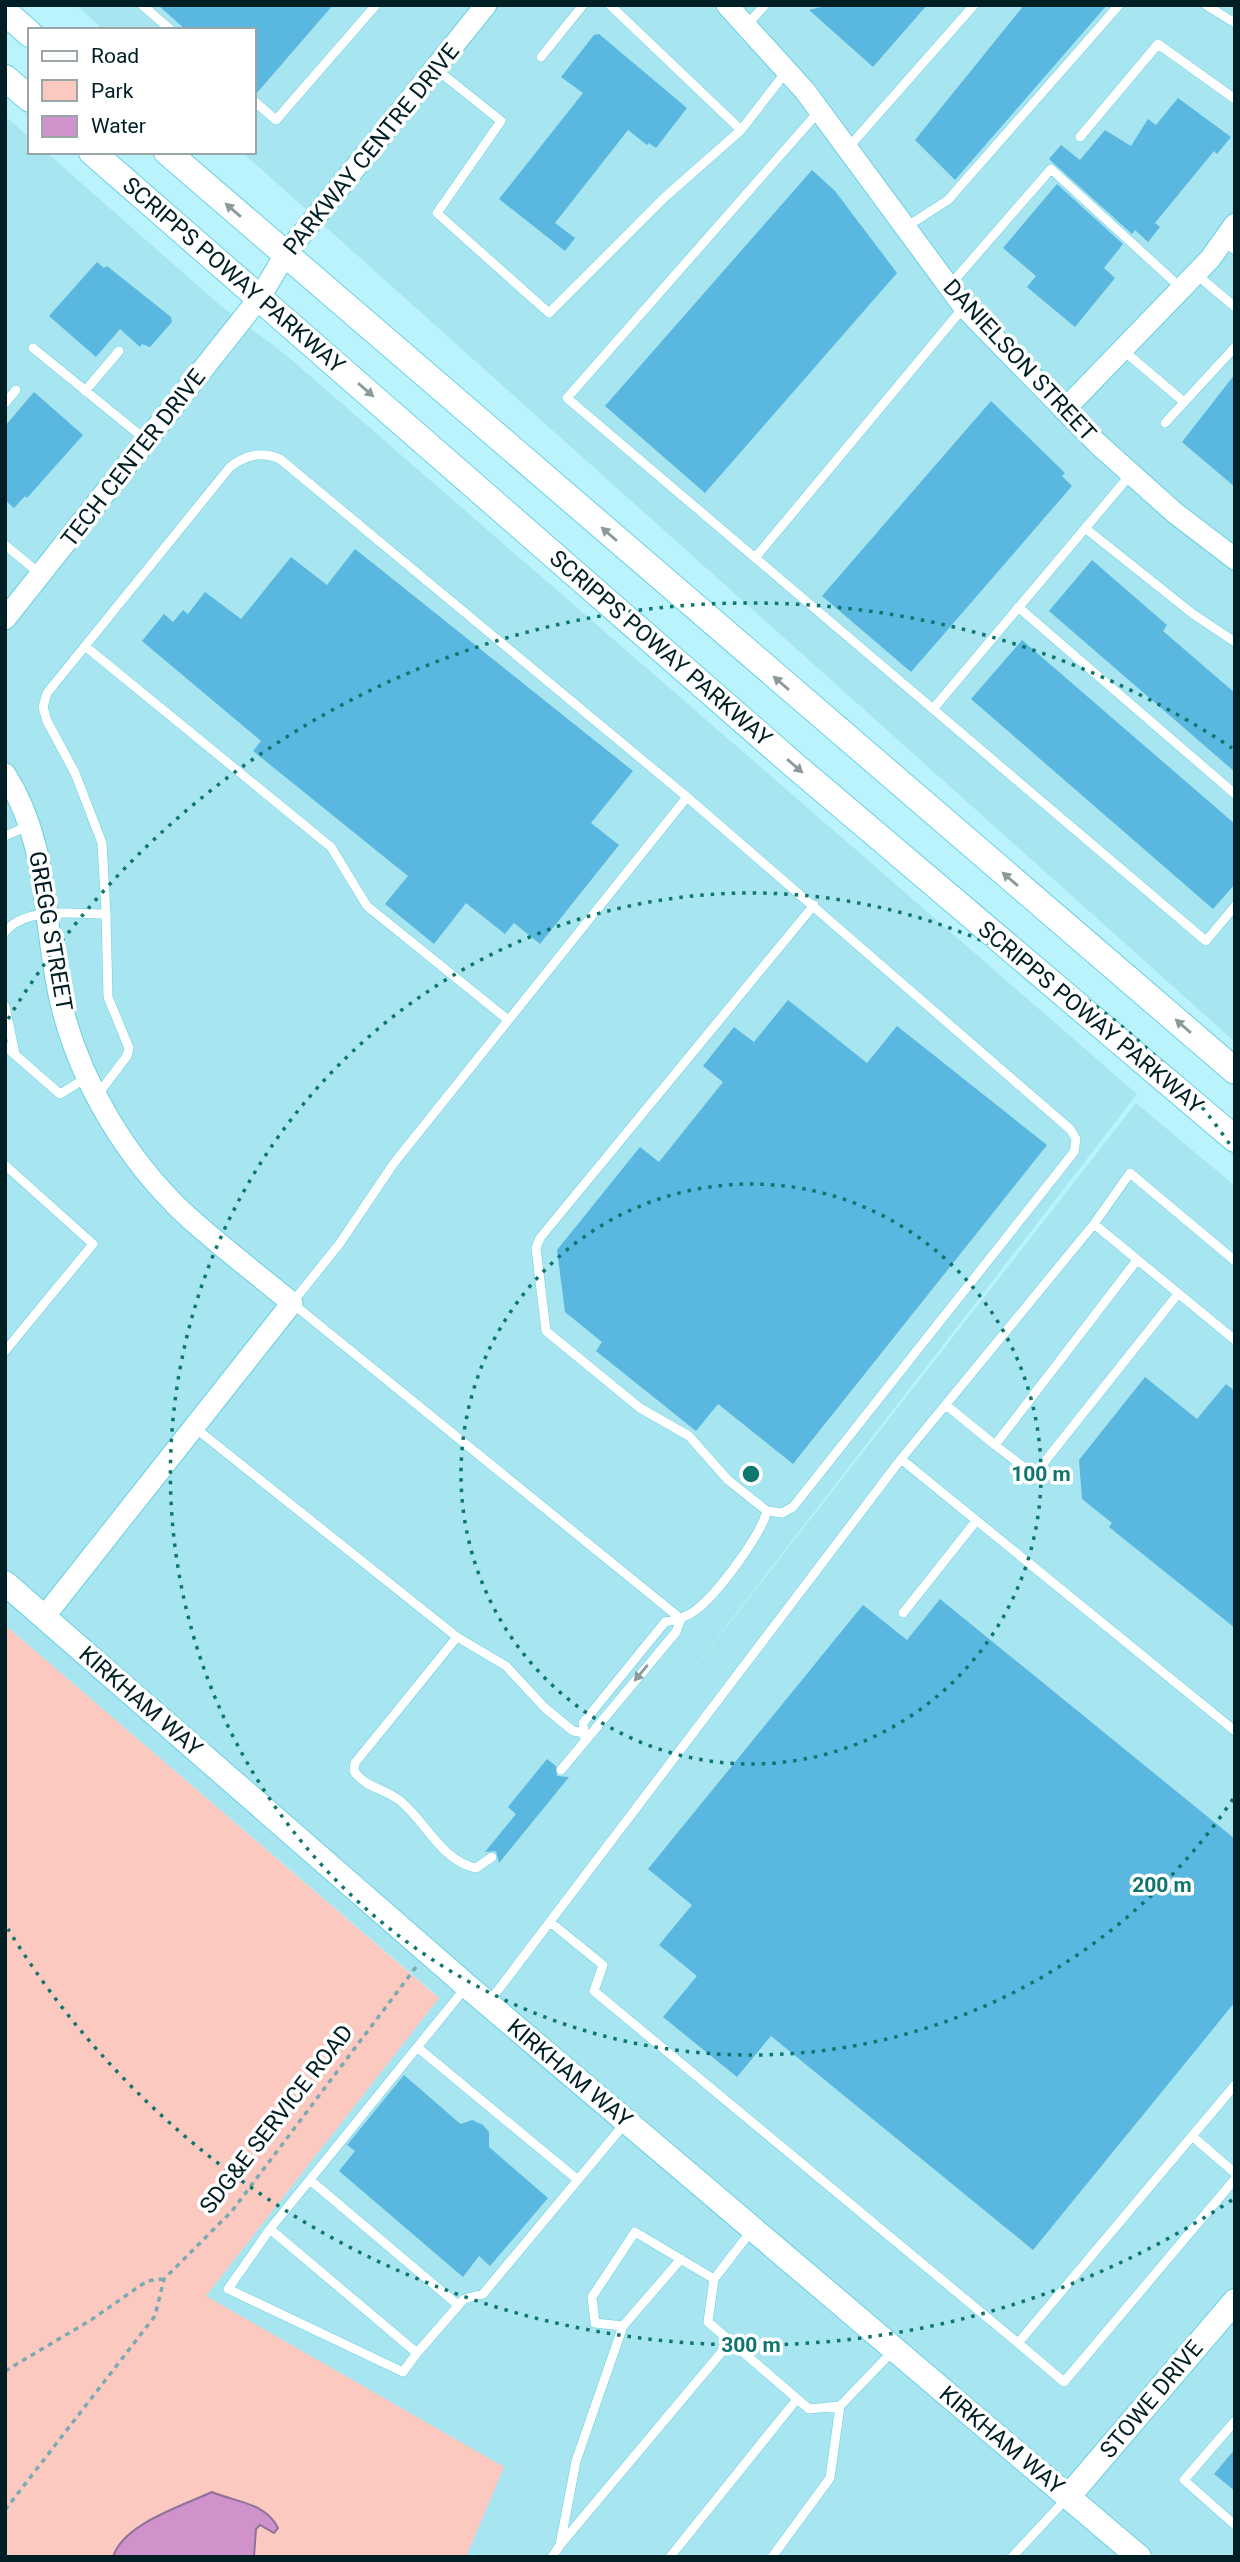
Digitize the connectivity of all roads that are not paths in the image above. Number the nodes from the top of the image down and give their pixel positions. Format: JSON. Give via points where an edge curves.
{"nodes":[{"id":1,"x":142,"y":5,"type":"edge"},
{"id":2,"x":376,"y":5,"type":"edge"},
{"id":3,"x":486,"y":5,"type":"edge"},
{"id":4,"x":583,"y":5,"type":"edge"},
{"id":5,"x":610,"y":5,"type":"edge"},
{"id":6,"x":727,"y":5,"type":"edge"},
{"id":7,"x":765,"y":5,"type":"edge"},
{"id":8,"x":974,"y":5,"type":"edge"},
{"id":9,"x":1119,"y":5,"type":"edge"},
{"id":10,"x":1206,"y":5,"type":"edge"},
{"id":11,"x":5,"y":12,"type":"edge"},
{"id":12,"x":1235,"y":23,"type":"edge"},
{"id":13,"x":746,"y":26,"type":"junction"},
{"id":14,"x":169,"y":28,"type":"edge"},
{"id":15,"x":28,"y":32,"type":"edge"},
{"id":16,"x":541,"y":57,"type":"dead end"},
{"id":17,"x":435,"y":68,"type":"junction"},
{"id":18,"x":787,"y":70,"type":"junction"},
{"id":19,"x":5,"y":78,"type":"edge"},
{"id":20,"x":28,"y":97,"type":"edge"},
{"id":21,"x":1235,"y":99,"type":"edge"},
{"id":22,"x":256,"y":103,"type":"edge"},
{"id":23,"x":820,"y":110,"type":"junction"},
{"id":24,"x":741,"y":130,"type":"junction"},
{"id":25,"x":1080,"y":138,"type":"dead end"},
{"id":26,"x":848,"y":149,"type":"junction"},
{"id":27,"x":94,"y":154,"type":"edge"},
{"id":28,"x":169,"y":154,"type":"edge"},
{"id":29,"x":906,"y":227,"type":"junction"},
{"id":30,"x":1231,"y":238,"type":"edge"},
{"id":31,"x":285,"y":254,"type":"junction"},
{"id":32,"x":1189,"y":282,"type":"junction"},
{"id":33,"x":949,"y":286,"type":"junction"},
{"id":34,"x":260,"y":296,"type":"junction"},
{"id":35,"x":964,"y":307,"type":"junction"},
{"id":36,"x":1235,"y":307,"type":"edge"},
{"id":37,"x":1235,"y":347,"type":"edge"},
{"id":38,"x":33,"y":348,"type":"dead end"},
{"id":39,"x":119,"y":351,"type":"dead end"},
{"id":40,"x":1124,"y":351,"type":"junction"},
{"id":41,"x":16,"y":390,"type":"dead end"},
{"id":42,"x":85,"y":391,"type":"junction"},
{"id":43,"x":1184,"y":402,"type":"junction"},
{"id":44,"x":5,"y":403,"type":"edge"},
{"id":45,"x":1065,"y":410,"type":"junction"},
{"id":46,"x":1165,"y":423,"type":"dead end"},
{"id":47,"x":146,"y":440,"type":"junction"},
{"id":48,"x":1130,"y":474,"type":"junction"},
{"id":49,"x":1085,"y":528,"type":"junction"},
{"id":50,"x":5,"y":545,"type":"edge"},
{"id":51,"x":755,"y":558,"type":"junction"},
{"id":52,"x":1235,"y":559,"type":"edge"},
{"id":53,"x":40,"y":575,"type":"junction"},
{"id":54,"x":1018,"y":607,"type":"junction"},
{"id":55,"x":5,"y":619,"type":"edge"},
{"id":56,"x":1235,"y":642,"type":"edge"},
{"id":57,"x":85,"y":646,"type":"junction"},
{"id":58,"x":933,"y":709,"type":"junction"},
{"id":59,"x":5,"y":774,"type":"edge"},
{"id":60,"x":1235,"y":794,"type":"edge"},
{"id":61,"x":687,"y":797,"type":"junction"},
{"id":62,"x":32,"y":825,"type":"junction"},
{"id":63,"x":5,"y":836,"type":"edge"},
{"id":64,"x":814,"y":905,"type":"junction"},
{"id":65,"x":1235,"y":906,"type":"edge"},
{"id":66,"x":47,"y":914,"type":"junction"},
{"id":67,"x":106,"y":914,"type":"junction"},
{"id":68,"x":5,"y":932,"type":"edge"},
{"id":69,"x":5,"y":1006,"type":"edge"},
{"id":70,"x":508,"y":1020,"type":"junction"},
{"id":71,"x":5,"y":1046,"type":"edge"},
{"id":72,"x":15,"y":1054,"type":"junction"},
{"id":73,"x":1235,"y":1071,"type":"edge"},
{"id":74,"x":92,"y":1086,"type":"junction"},
{"id":75,"x":1235,"y":1139,"type":"edge"},
{"id":76,"x":5,"y":1165,"type":"edge"},
{"id":77,"x":1094,"y":1224,"type":"junction"},
{"id":78,"x":1137,"y":1260,"type":"junction"},
{"id":79,"x":1235,"y":1261,"type":"edge"},
{"id":80,"x":1178,"y":1294,"type":"junction"},
{"id":81,"x":292,"y":1303,"type":"junction"},
{"id":82,"x":1235,"y":1340,"type":"edge"},
{"id":83,"x":5,"y":1351,"type":"edge"},
{"id":84,"x":946,"y":1405,"type":"junction"},
{"id":85,"x":192,"y":1426,"type":"junction"},
{"id":86,"x":995,"y":1445,"type":"junction"},
{"id":87,"x":901,"y":1460,"type":"junction"},
{"id":88,"x":767,"y":1511,"type":"junction"},
{"id":89,"x":976,"y":1521,"type":"junction"},
{"id":90,"x":5,"y":1583,"type":"edge"},
{"id":91,"x":903,"y":1613,"type":"dead end"},
{"id":92,"x":44,"y":1617,"type":"junction"},
{"id":93,"x":681,"y":1619,"type":"junction"},
{"id":94,"x":457,"y":1637,"type":"junction"},
{"id":95,"x":1235,"y":1731,"type":"edge"},
{"id":96,"x":584,"y":1737,"type":"junction"},
{"id":97,"x":561,"y":1770,"type":"dead end"},
{"id":98,"x":492,"y":1857,"type":"dead end"},
{"id":99,"x":550,"y":1922,"type":"junction"},
{"id":100,"x":467,"y":1986,"type":"junction"},
{"id":101,"x":488,"y":2003,"type":"junction"},
{"id":102,"x":417,"y":2048,"type":"junction"},
{"id":103,"x":1235,"y":2085,"type":"edge"},
{"id":104,"x":627,"y":2121,"type":"junction"},
{"id":105,"x":1192,"y":2136,"type":"junction"},
{"id":106,"x":1235,"y":2172,"type":"edge"},
{"id":107,"x":1235,"y":2179,"type":"edge"},
{"id":108,"x":310,"y":2180,"type":"junction"},
{"id":109,"x":578,"y":2180,"type":"junction"},
{"id":110,"x":753,"y":2229,"type":"junction"},
{"id":111,"x":270,"y":2230,"type":"junction"},
{"id":112,"x":681,"y":2259,"type":"junction"},
{"id":113,"x":714,"y":2279,"type":"junction"},
{"id":114,"x":1235,"y":2301,"type":"edge"},
{"id":115,"x":458,"y":2305,"type":"junction"},
{"id":116,"x":623,"y":2326,"type":"junction"},
{"id":117,"x":730,"y":2342,"type":"junction"},
{"id":118,"x":1018,"y":2343,"type":"junction"},
{"id":119,"x":895,"y":2349,"type":"junction"},
{"id":120,"x":417,"y":2353,"type":"junction"},
{"id":121,"x":797,"y":2399,"type":"junction"},
{"id":122,"x":840,"y":2406,"type":"junction"},
{"id":123,"x":1235,"y":2421,"type":"edge"},
{"id":124,"x":1068,"y":2497,"type":"junction"},
{"id":125,"x":1235,"y":2525,"type":"edge"},
{"id":126,"x":560,"y":2546,"type":"junction"},
{"id":127,"x":552,"y":2557,"type":"edge"},
{"id":128,"x":670,"y":2557,"type":"edge"},
{"id":129,"x":772,"y":2557,"type":"edge"},
{"id":130,"x":1012,"y":2557,"type":"edge"},
{"id":131,"x":1139,"y":2557,"type":"edge"}],
"edges":[{"from":1,"to":14,"type":"lane"},
{"from":2,"to":22,"type":"lane","via":[[276,120]]},
{"from":3,"to":17,"type":"street","name":"PARKWAY CENTRE DRIVE"},
{"from":4,"to":16,"type":"lane"},
{"from":5,"to":24,"type":"lane"},
{"from":6,"to":13,"type":"street","name":"DANIELSON STREET"},
{"from":7,"to":13,"type":"lane"},
{"from":8,"to":26,"type":"lane"},
{"from":9,"to":29,"type":"lane","via":[[948,200]]},
{"from":10,"to":12,"type":"lane"},
{"from":11,"to":15,"type":"main road"},
{"from":13,"to":18,"type":"street","name":"DANIELSON STREET"},
{"from":17,"to":24,"type":"lane","via":[[501,121],[437,214],[548,313],[665,197]]},
{"from":17,"to":31,"type":"street","name":"PARKWAY CENTRE DRIVE"},
{"from":18,"to":23,"type":"street","name":"DANIELSON STREET"},
{"from":18,"to":24,"type":"lane"},
{"from":19,"to":20,"type":"main road"},
{"from":21,"to":25,"type":"lane","via":[[1158,44]]},
{"from":23,"to":26,"type":"street","name":"DANIELSON STREET"},
{"from":23,"to":51,"type":"lane","via":[[567,398]]},
{"from":26,"to":29,"type":"street","name":"DANIELSON STREET"},
{"from":27,"to":34,"type":"main road","name":"SCRIPPS POWAY PARKWAY"},
{"from":31,"to":28,"type":"main road","one_way":true},
{"from":29,"to":33,"type":"street","name":"DANIELSON STREET"},
{"from":30,"to":32,"type":"street"},
{"from":31,"to":34,"type":"street","name":"PARKWAY CENTRE DRIVE"},
{"from":73,"to":31,"type":"main road","one_way":true},
{"from":32,"to":33,"type":"lane","via":[[1051,169]]},
{"from":32,"to":36,"type":"lane"},
{"from":32,"to":40,"type":"street"},
{"from":33,"to":35,"type":"street","name":"DANIELSON STREET"},
{"from":34,"to":47,"type":"street","name":"TECH CENTER DRIVE"},
{"from":34,"to":75,"type":"main road","name":"SCRIPPS POWAY PARKWAY","one_way":true,"via":[[794,765]]},
{"from":35,"to":45,"type":"street","name":"DANIELSON STREET"},
{"from":35,"to":51,"type":"lane"},
{"from":37,"to":43,"type":"lane"},
{"from":38,"to":42,"type":"lane"},
{"from":39,"to":42,"type":"lane"},
{"from":40,"to":43,"type":"lane"},
{"from":40,"to":45,"type":"street"},
{"from":41,"to":44,"type":"lane"},
{"from":42,"to":47,"type":"lane"},
{"from":43,"to":46,"type":"lane"},
{"from":45,"to":48,"type":"street","name":"DANIELSON STREET"},
{"from":47,"to":53,"type":"street","name":"TECH CENTER DRIVE"},
{"from":48,"to":49,"type":"lane"},
{"from":48,"to":52,"type":"street","name":"DANIELSON STREET"},
{"from":49,"to":54,"type":"lane"},
{"from":49,"to":56,"type":"lane"},
{"from":50,"to":53,"type":"lane"},
{"from":51,"to":58,"type":"lane"},
{"from":53,"to":55,"type":"street","name":"TECH CENTER DRIVE"},
{"from":54,"to":58,"type":"lane"},
{"from":54,"to":60,"type":"lane"},
{"from":57,"to":61,"type":"lane","via":[[230,467],[242,458],[267,454],[279,459]]},
{"from":57,"to":67,"type":"lane","via":[[47,692],[43,707],[102,843]]},
{"from":57,"to":70,"type":"lane","via":[[331,847],[367,906]]},
{"from":58,"to":65,"type":"lane","via":[[1206,942]]},
{"from":59,"to":62,"type":"street","name":"GREGG STREET"},
{"from":61,"to":64,"type":"lane"},
{"from":61,"to":70,"type":"lane"},
{"from":62,"to":63,"type":"lane"},
{"from":62,"to":66,"type":"street","name":"GREGG STREET"},
{"from":64,"to":88,"type":"lane","via":[[536,1248],[546,1331],[640,1408],[689,1436],[728,1480]]},
{"from":64,"to":88,"type":"lane","via":[[1076,1139],[1074,1152],[802,1499],[782,1513]]},
{"from":66,"to":67,"type":"lane"},
{"from":66,"to":68,"type":"lane","via":[[13,923]]},
{"from":66,"to":74,"type":"street","name":"GREGG STREET","via":[[61,1003]]},
{"from":67,"to":74,"type":"lane","via":[[108,997],[129,1048],[127,1056]]},
{"from":69,"to":72,"type":"lane"},
{"from":70,"to":81,"type":"lane","via":[[394,1163]]},
{"from":71,"to":72,"type":"lane"},
{"from":72,"to":74,"type":"lane","via":[[60,1094]]},
{"from":74,"to":81,"type":"street","name":"GREGG STREET","via":[[126,1144],[162,1191]]},
{"from":76,"to":83,"type":"lane","via":[[93,1244]]},
{"from":77,"to":78,"type":"lane"},
{"from":77,"to":79,"type":"lane","via":[[1130,1173]]},
{"from":77,"to":84,"type":"lane"},
{"from":78,"to":80,"type":"lane"},
{"from":78,"to":86,"type":"lane"},
{"from":80,"to":82,"type":"lane"},
{"from":80,"to":86,"type":"lane","via":[[1034,1475]]},
{"from":81,"to":85,"type":"street"},
{"from":81,"to":93,"type":"lane"},
{"from":84,"to":86,"type":"lane"},
{"from":84,"to":87,"type":"lane"},
{"from":85,"to":92,"type":"street"},
{"from":85,"to":94,"type":"lane"},
{"from":87,"to":89,"type":"lane"},
{"from":87,"to":99,"type":"lane"},
{"from":88,"to":93,"type":"lane","via":[[758,1534],[706,1601]]},
{"from":89,"to":91,"type":"lane"},
{"from":89,"to":95,"type":"lane"},
{"from":90,"to":92,"type":"main road","name":"KIRKHAM WAY"},
{"from":92,"to":100,"type":"main road","name":"KIRKHAM WAY"},
{"from":93,"to":96,"type":"lane","one_way":true,"via":[[676,1632]]},
{"from":93,"to":96,"type":"lane","via":[[665,1622],[583,1723]]},
{"from":94,"to":96,"type":"lane","via":[[506,1666],[545,1708]]},
{"from":94,"to":98,"type":"lane","via":[[355,1763],[354,1771],[359,1779],[399,1800],[462,1863],[476,1868]]},
{"from":96,"to":97,"type":"lane"},
{"from":99,"to":101,"type":"lane"},
{"from":99,"to":118,"type":"lane","via":[[603,1965],[594,1991]]},
{"from":100,"to":101,"type":"main road","name":"KIRKHAM WAY"},
{"from":100,"to":102,"type":"lane"},
{"from":101,"to":104,"type":"main road","name":"KIRKHAM WAY"},
{"from":102,"to":108,"type":"lane"},
{"from":102,"to":109,"type":"lane"},
{"from":103,"to":105,"type":"lane"},
{"from":104,"to":109,"type":"lane"},
{"from":104,"to":110,"type":"main road","name":"KIRKHAM WAY"},
{"from":105,"to":106,"type":"lane"},
{"from":105,"to":118,"type":"lane"},
{"from":107,"to":118,"type":"lane","via":[[1064,2382]]},
{"from":108,"to":111,"type":"lane"},
{"from":108,"to":115,"type":"lane"},
{"from":109,"to":115,"type":"lane","via":[[483,2294]]},
{"from":110,"to":113,"type":"lane"},
{"from":110,"to":119,"type":"main road","name":"KIRKHAM WAY"},
{"from":111,"to":120,"type":"lane"},
{"from":111,"to":120,"type":"lane","via":[[228,2289],[403,2372]]},
{"from":112,"to":113,"type":"lane"},
{"from":112,"to":116,"type":"lane"},
{"from":112,"to":116,"type":"lane","via":[[635,2232],[592,2297],[595,2323]]},
{"from":113,"to":117,"type":"lane","via":[[708,2322]]},
{"from":114,"to":124,"type":"main road","name":"STOWE DRIVE"},
{"from":115,"to":120,"type":"lane"},
{"from":116,"to":126,"type":"lane","via":[[576,2461]]},
{"from":117,"to":121,"type":"lane"},
{"from":117,"to":126,"type":"lane"},
{"from":119,"to":122,"type":"lane"},
{"from":119,"to":124,"type":"main road","name":"KIRKHAM WAY"},
{"from":121,"to":122,"type":"lane","via":[[809,2409]]},
{"from":121,"to":128,"type":"lane"},
{"from":122,"to":129,"type":"lane","via":[[830,2478]]},
{"from":123,"to":125,"type":"lane","via":[[1184,2480]]},
{"from":124,"to":130,"type":"lane"},
{"from":124,"to":131,"type":"main road","name":"KIRKHAM WAY"},
{"from":126,"to":127,"type":"lane"}]}
